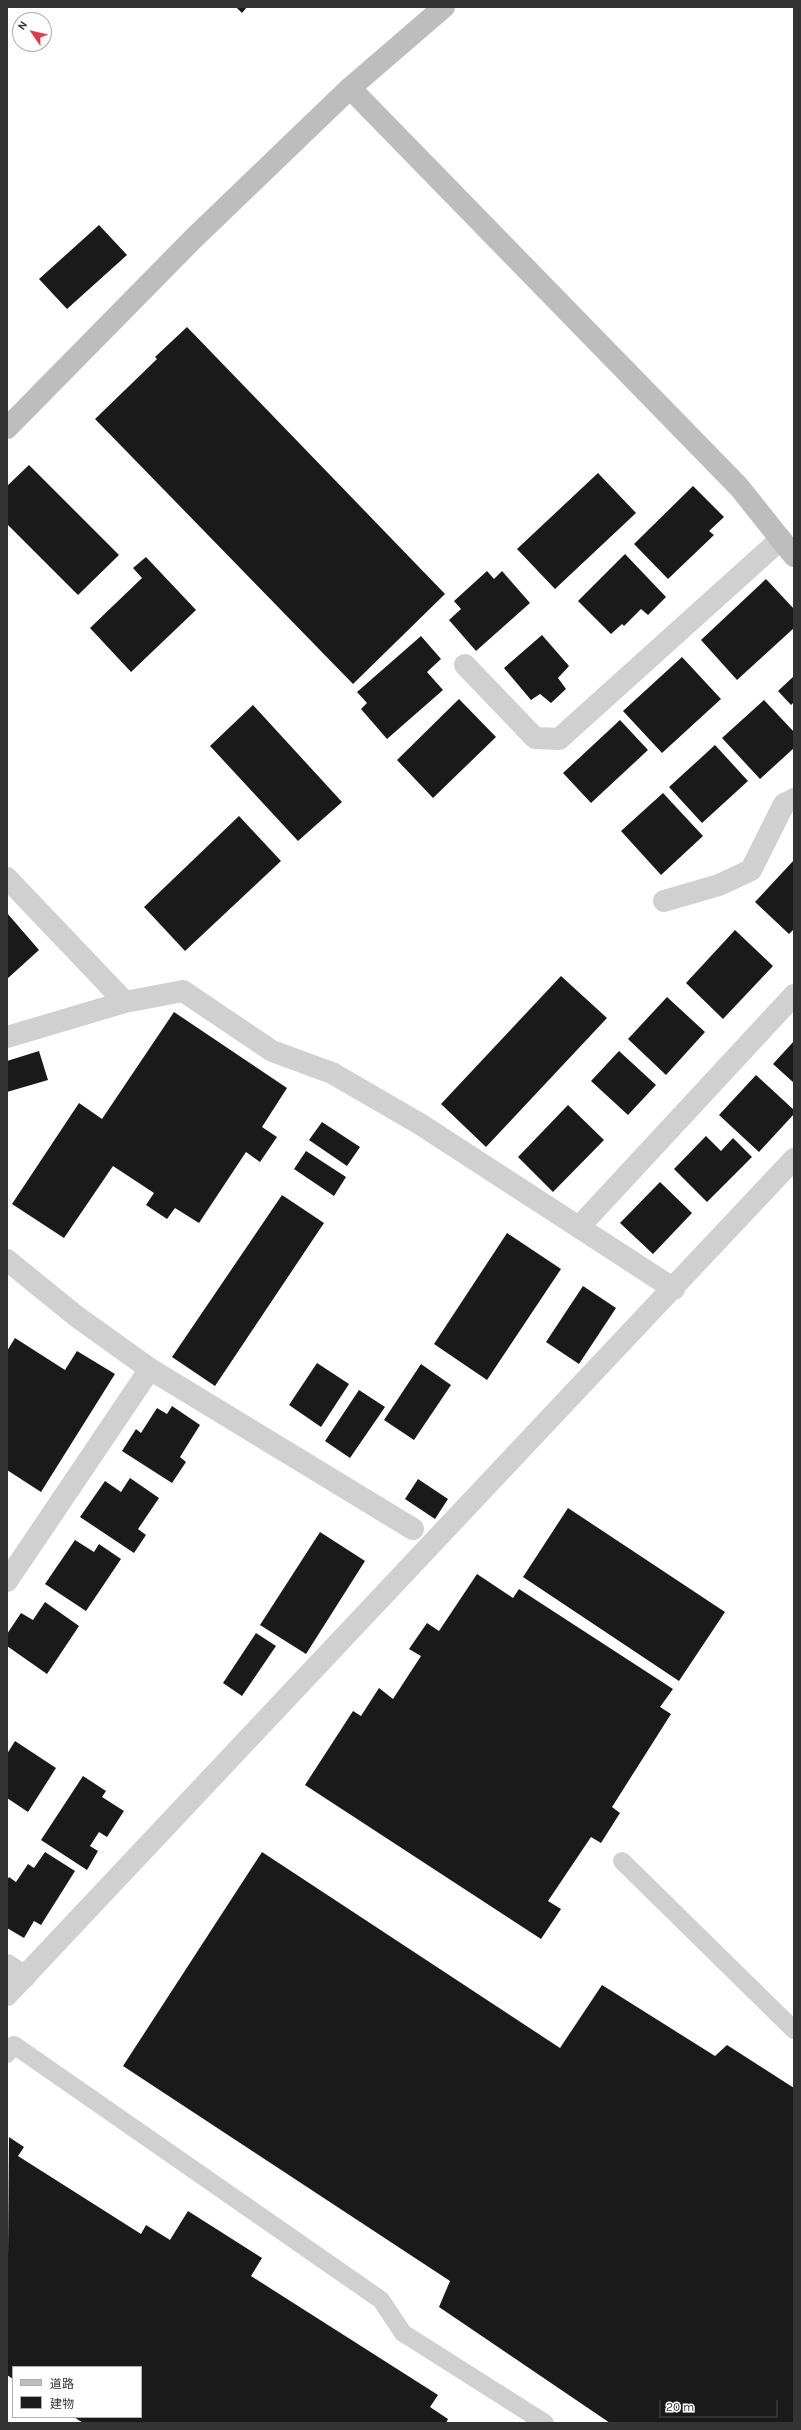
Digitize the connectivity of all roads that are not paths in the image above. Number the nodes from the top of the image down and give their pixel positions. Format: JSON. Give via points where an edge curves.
{"nodes":[{"id":1,"x":444,"y":7,"type":"edge"},
{"id":2,"x":350,"y":88,"type":"junction"},
{"id":3,"x":7,"y":428,"type":"edge"},
{"id":4,"x":781,"y":539,"type":"junction"},
{"id":5,"x":794,"y":556,"type":"edge"},
{"id":6,"x":465,"y":665,"type":"dead end"},
{"id":7,"x":794,"y":799,"type":"edge"},
{"id":8,"x":7,"y":878,"type":"edge"},
{"id":9,"x":664,"y":901,"type":"dead end"},
{"id":10,"x":794,"y":995,"type":"edge"},
{"id":11,"x":125,"y":1002,"type":"junction"},
{"id":12,"x":7,"y":1037,"type":"edge"},
{"id":13,"x":794,"y":1159,"type":"edge"},
{"id":14,"x":579,"y":1228,"type":"junction"},
{"id":15,"x":7,"y":1260,"type":"edge"},
{"id":16,"x":674,"y":1289,"type":"junction"},
{"id":17,"x":150,"y":1369,"type":"junction"},
{"id":18,"x":413,"y":1529,"type":"dead end"},
{"id":19,"x":7,"y":1581,"type":"edge"},
{"id":20,"x":622,"y":1862,"type":"dead end"},
{"id":21,"x":7,"y":1964,"type":"edge"},
{"id":22,"x":25,"y":1977,"type":"junction"},
{"id":23,"x":7,"y":1995,"type":"edge"},
{"id":24,"x":794,"y":2030,"type":"edge"},
{"id":25,"x":7,"y":2054,"type":"edge"},
{"id":26,"x":545,"y":2423,"type":"edge"}],
"edges":[{"from":1,"to":2,"type":"street"},
{"from":2,"to":3,"type":"street","via":[[193,239]]},
{"from":2,"to":4,"type":"street","via":[[739,487]]},
{"from":4,"to":5,"type":"street"},
{"from":4,"to":6,"type":"street","via":[[559,738],[535,738]]},
{"from":7,"to":9,"type":"street","via":[[784,804],[751,870],[719,885]]},
{"from":8,"to":11,"type":"street"},
{"from":10,"to":14,"type":"street"},
{"from":11,"to":12,"type":"street"},
{"from":11,"to":14,"type":"street","via":[[183,991],[272,1051],[332,1073],[420,1124]]},
{"from":13,"to":16,"type":"street"},
{"from":14,"to":16,"type":"street"},
{"from":15,"to":17,"type":"street","via":[[76,1316]]},
{"from":16,"to":22,"type":"street"},
{"from":17,"to":18,"type":"street"},
{"from":17,"to":19,"type":"street"},
{"from":20,"to":24,"type":"lane"},
{"from":21,"to":22,"type":"street"},
{"from":22,"to":23,"type":"street"},
{"from":25,"to":26,"type":"lane","via":[[14,2045],[381,2300],[403,2333]]}]}
